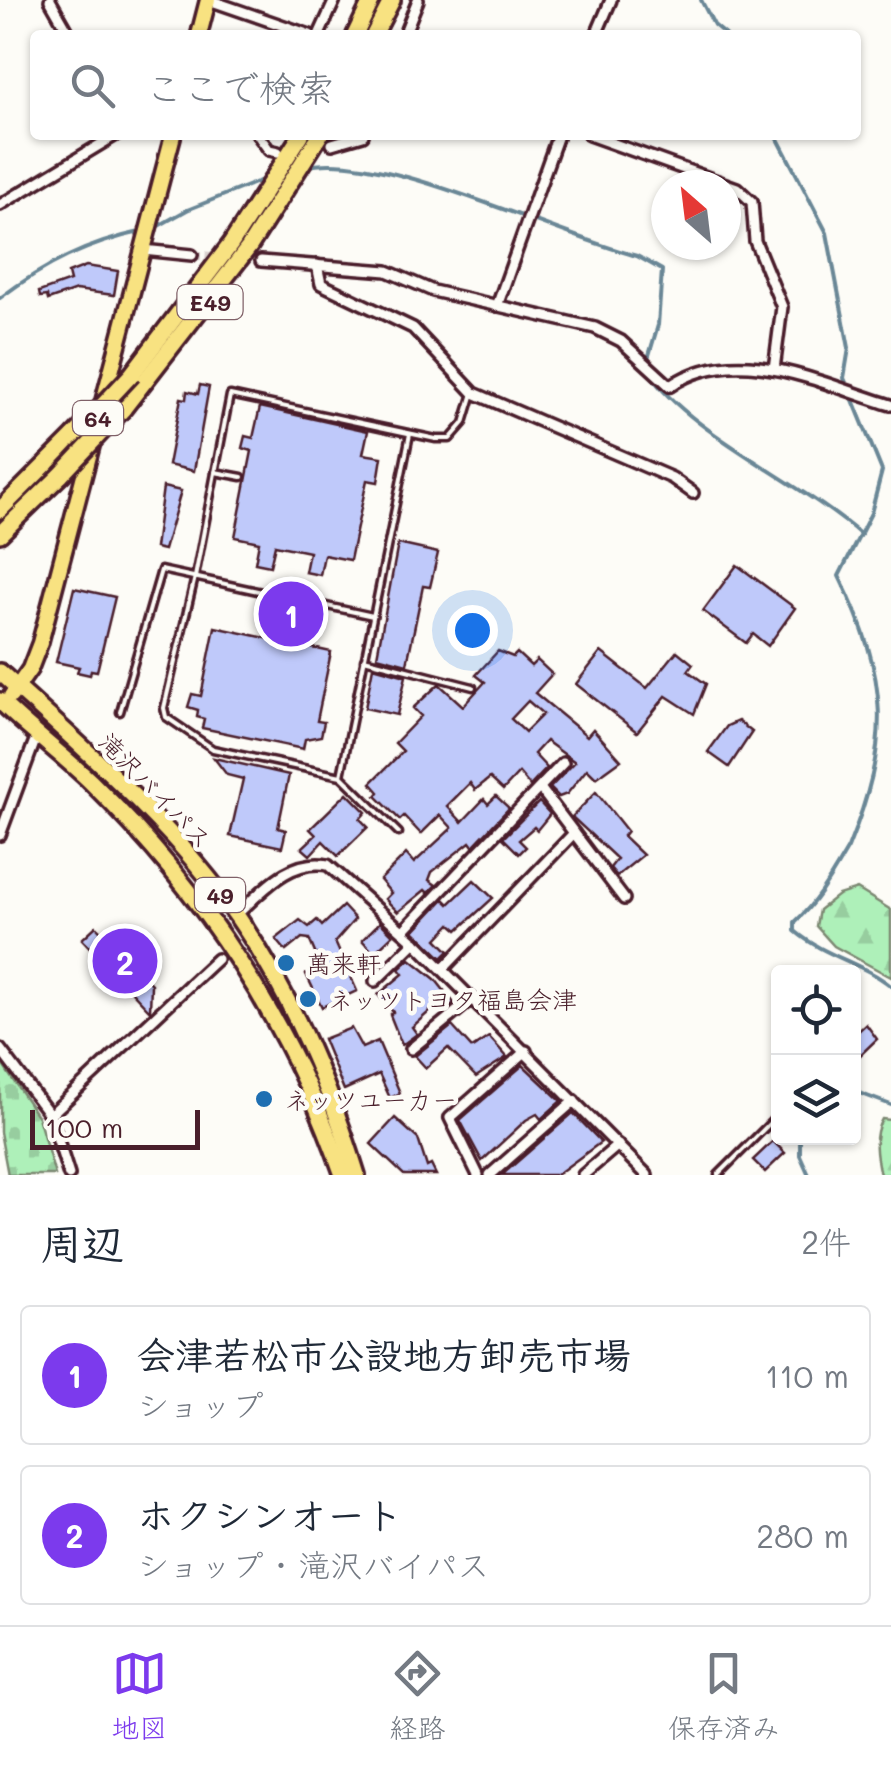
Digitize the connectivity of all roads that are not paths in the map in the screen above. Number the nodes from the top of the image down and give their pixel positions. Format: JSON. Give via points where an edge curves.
{"nodes":[{"id":1,"x":50,"y":0,"type":"edge"},
{"id":2,"x":208,"y":0,"type":"edge"},
{"id":3,"x":335,"y":0,"type":"edge"},
{"id":4,"x":372,"y":0,"type":"edge"},
{"id":5,"x":392,"y":0,"type":"edge"},
{"id":6,"x":418,"y":0,"type":"edge"},
{"id":7,"x":611,"y":0,"type":"edge"},
{"id":8,"x":67,"y":30,"type":"edge"},
{"id":9,"x":200,"y":30,"type":"edge"},
{"id":10,"x":295,"y":30,"type":"edge"},
{"id":11,"x":321,"y":30,"type":"edge"},
{"id":12,"x":357,"y":30,"type":"edge"},
{"id":13,"x":377,"y":30,"type":"edge"},
{"id":14,"x":406,"y":30,"type":"edge"},
{"id":15,"x":598,"y":30,"type":"edge"},
{"id":16,"x":108,"y":140,"type":"edge"},
{"id":17,"x":172,"y":140,"type":"edge"},
{"id":18,"x":262,"y":140,"type":"edge"},
{"id":19,"x":296,"y":140,"type":"edge"},
{"id":20,"x":325,"y":140,"type":"edge"},
{"id":21,"x":556,"y":140,"type":"edge"},
{"id":22,"x":603,"y":140,"type":"edge"},
{"id":23,"x":284,"y":153,"type":"junction"},
{"id":24,"x":0,"y":205,"type":"edge"},
{"id":25,"x":143,"y":250,"type":"junction"},
{"id":26,"x":192,"y":255,"type":"tunnel mouth"},
{"id":27,"x":261,"y":260,"type":"dead end"},
{"id":28,"x":316,"y":265,"type":"junction"},
{"id":29,"x":497,"y":306,"type":"junction"},
{"id":30,"x":774,"y":369,"type":"junction"},
{"id":31,"x":474,"y":393,"type":"junction"},
{"id":32,"x":891,"y":405,"type":"edge"},
{"id":33,"x":410,"y":434,"type":"junction"},
{"id":34,"x":215,"y":472,"type":"junction"},
{"id":35,"x":242,"y":478,"type":"dead end"},
{"id":36,"x":694,"y":493,"type":"dead end"},
{"id":37,"x":0,"y":510,"type":"edge"},
{"id":38,"x":0,"y":534,"type":"edge"},
{"id":39,"x":196,"y":578,"type":"junction"},
{"id":40,"x":372,"y":616,"type":"junction"},
{"id":41,"x":364,"y":659,"type":"junction"},
{"id":42,"x":0,"y":672,"type":"edge"},
{"id":43,"x":474,"y":687,"type":"dead end"},
{"id":44,"x":9,"y":695,"type":"edge"},
{"id":45,"x":120,"y":712,"type":"dead end"},
{"id":46,"x":34,"y":743,"type":"dead end"},
{"id":47,"x":563,"y":763,"type":"dead end"},
{"id":48,"x":341,"y":776,"type":"junction"},
{"id":49,"x":540,"y":788,"type":"junction"},
{"id":50,"x":398,"y":832,"type":"dead end"},
{"id":51,"x":574,"y":834,"type":"junction"},
{"id":52,"x":0,"y":835,"type":"edge"},
{"id":53,"x":624,"y":900,"type":"dead end"},
{"id":54,"x":236,"y":915,"type":"junction"},
{"id":55,"x":403,"y":930,"type":"junction"},
{"id":56,"x":415,"y":942,"type":"junction"},
{"id":57,"x":216,"y":960,"type":"dead end"},
{"id":58,"x":442,"y":970,"type":"junction"},
{"id":59,"x":375,"y":981,"type":"dead end"},
{"id":60,"x":472,"y":999,"type":"junction"},
{"id":61,"x":0,"y":1049,"type":"edge"},
{"id":62,"x":411,"y":1049,"type":"dead end"},
{"id":63,"x":526,"y":1052,"type":"junction"},
{"id":64,"x":574,"y":1101,"type":"junction"},
{"id":65,"x":50,"y":1116,"type":"junction"},
{"id":66,"x":771,"y":1122,"type":"edge"},
{"id":67,"x":618,"y":1145,"type":"junction"},
{"id":68,"x":69,"y":1175,"type":"edge"},
{"id":69,"x":343,"y":1175,"type":"edge"},
{"id":70,"x":357,"y":1175,"type":"edge"},
{"id":71,"x":478,"y":1175,"type":"edge"},
{"id":72,"x":490,"y":1175,"type":"edge"},
{"id":73,"x":584,"y":1175,"type":"edge"},
{"id":74,"x":647,"y":1175,"type":"edge"},
{"id":75,"x":718,"y":1175,"type":"edge"}],
"edges":[{"from":1,"to":8,"type":"street"},
{"from":2,"to":9,"type":"main road"},
{"from":2,"to":10,"type":"street"},
{"from":3,"to":11,"type":"street"},
{"from":4,"to":12,"type":"highway"},
{"from":5,"to":13,"type":"highway"},
{"from":6,"to":14,"type":"street"},
{"from":7,"to":15,"type":"street"},
{"from":16,"to":24,"type":"street"},
{"from":17,"to":25,"type":"main road","number":"64"},
{"from":18,"to":23,"type":"street"},
{"from":19,"to":23,"type":"highway","number":"E49"},
{"from":20,"to":38,"type":"highway","number":"E49","bridge":true,"via":[[197,320],[123,409]]},
{"from":21,"to":29,"type":"street"},
{"from":22,"to":30,"type":"street","via":[[738,188],[752,202],[755,241],[782,306]]},
{"from":23,"to":37,"type":"highway","number":"E49","bridge":true,"via":[[268,190],[132,374]]},
{"from":25,"to":26,"type":"street"},
{"from":25,"to":44,"type":"main road","number":"64","via":[[40,643]]},
{"from":27,"to":28,"type":"street"},
{"from":28,"to":29,"type":"street","via":[[387,272]]},
{"from":28,"to":31,"type":"street","via":[[321,284],[413,328]]},
{"from":29,"to":30,"type":"street","via":[[595,328],[620,340],[670,386],[725,366]]},
{"from":30,"to":32,"type":"street"},
{"from":31,"to":33,"type":"lane","via":[[450,439]]},
{"from":31,"to":36,"type":"street"},
{"from":33,"to":34,"type":"lane","via":[[230,395]]},
{"from":33,"to":40,"type":"lane"},
{"from":34,"to":35,"type":"lane"},
{"from":34,"to":39,"type":"lane"},
{"from":39,"to":40,"type":"lane"},
{"from":39,"to":45,"type":"lane","via":[[161,570]]},
{"from":39,"to":48,"type":"lane","via":[[166,717],[213,749]]},
{"from":40,"to":41,"type":"lane"},
{"from":41,"to":43,"type":"lane"},
{"from":41,"to":48,"type":"lane"},
{"from":42,"to":44,"type":"highway","name":"滝沢バイパス","number":"49"},
{"from":44,"to":54,"type":"highway","name":"滝沢バイパス","number":"49","via":[[168,833]]},
{"from":44,"to":69,"type":"highway","name":"滝沢バイパス","number":"49","via":[[161,855],[237,953],[298,1058]]},
{"from":46,"to":52,"type":"street"},
{"from":47,"to":49,"type":"street"},
{"from":48,"to":50,"type":"lane"},
{"from":49,"to":51,"type":"street"},
{"from":49,"to":55,"type":"street"},
{"from":51,"to":53,"type":"street"},
{"from":51,"to":58,"type":"street"},
{"from":54,"to":55,"type":"street","via":[[285,872],[318,864]]},
{"from":54,"to":70,"type":"highway","name":"滝沢バイパス","number":"49","via":[[306,1036]]},
{"from":55,"to":56,"type":"street"},
{"from":56,"to":58,"type":"street"},
{"from":56,"to":59,"type":"street"},
{"from":57,"to":65,"type":"street"},
{"from":58,"to":60,"type":"street"},
{"from":60,"to":62,"type":"street"},
{"from":60,"to":63,"type":"street"},
{"from":61,"to":65,"type":"street"},
{"from":63,"to":64,"type":"street"},
{"from":63,"to":71,"type":"street","via":[[450,1118]]},
{"from":64,"to":67,"type":"street"},
{"from":64,"to":72,"type":"street"},
{"from":65,"to":68,"type":"street"},
{"from":66,"to":75,"type":"lane"},
{"from":67,"to":73,"type":"street"},
{"from":67,"to":74,"type":"street"}]}
